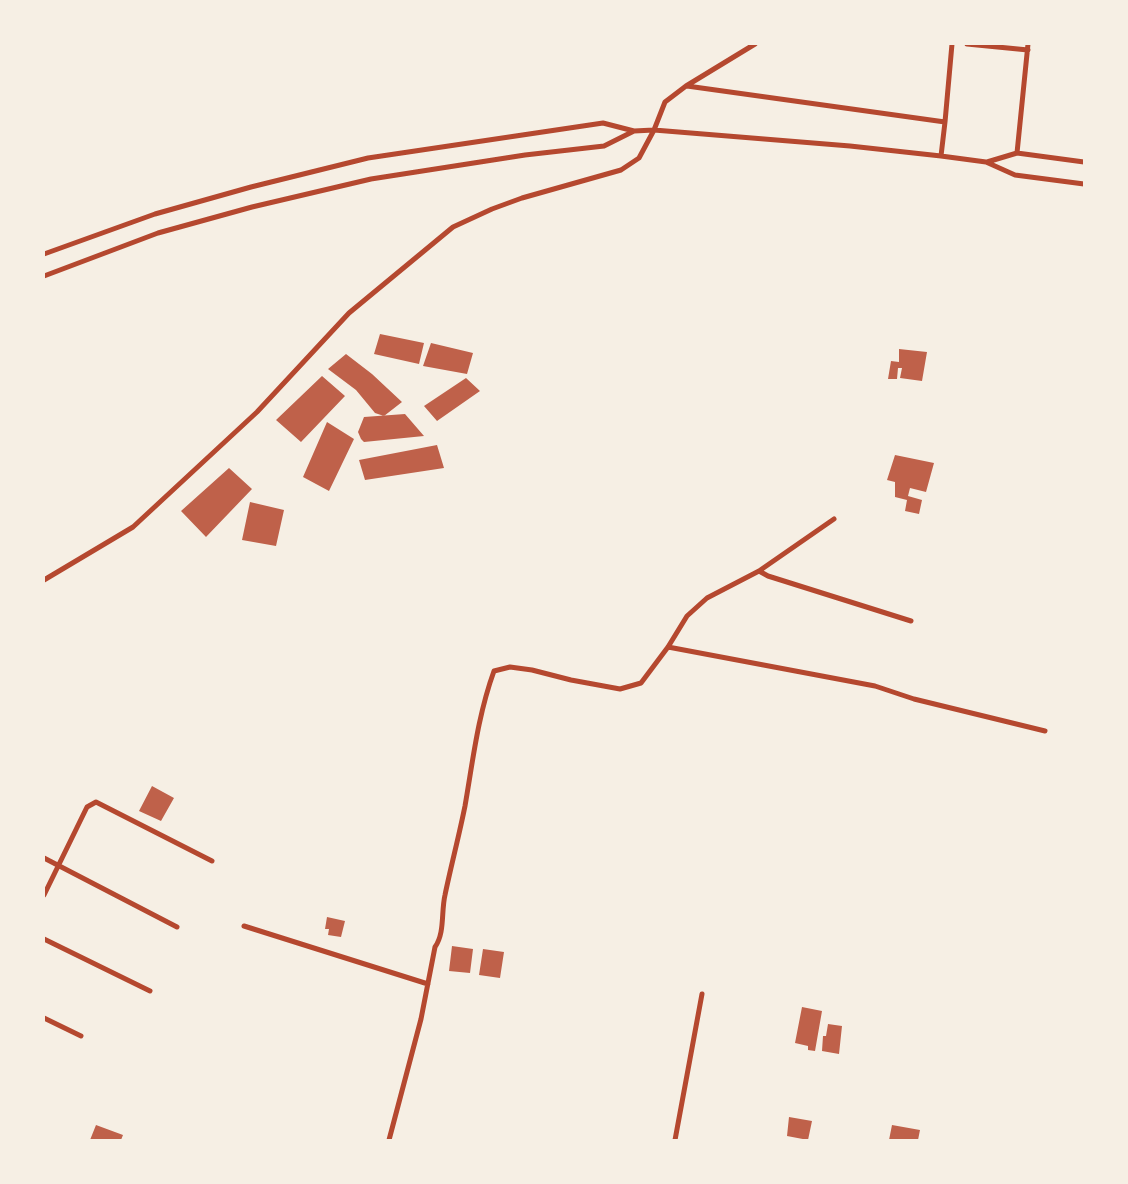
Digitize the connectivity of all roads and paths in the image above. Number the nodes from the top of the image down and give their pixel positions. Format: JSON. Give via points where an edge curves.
{"nodes":[{"id":1,"x":755,"y":44,"type":"edge"},
{"id":2,"x":952,"y":44,"type":"edge"},
{"id":3,"x":967,"y":44,"type":"edge"},
{"id":4,"x":1028,"y":47,"type":"edge"},
{"id":5,"x":686,"y":86,"type":"junction"},
{"id":6,"x":945,"y":122,"type":"junction"},
{"id":7,"x":654,"y":130,"type":"junction"},
{"id":8,"x":634,"y":131,"type":"junction"},
{"id":9,"x":1017,"y":153,"type":"junction"},
{"id":10,"x":941,"y":156,"type":"junction"},
{"id":11,"x":986,"y":162,"type":"junction"},
{"id":12,"x":1084,"y":162,"type":"edge"},
{"id":13,"x":1084,"y":184,"type":"edge"},
{"id":14,"x":44,"y":254,"type":"edge"},
{"id":15,"x":44,"y":276,"type":"edge"},
{"id":16,"x":834,"y":519,"type":"dead end"},
{"id":17,"x":759,"y":571,"type":"junction"},
{"id":18,"x":44,"y":580,"type":"edge"},
{"id":19,"x":911,"y":620,"type":"dead end"},
{"id":20,"x":668,"y":647,"type":"junction"},
{"id":21,"x":1045,"y":731,"type":"dead end"},
{"id":22,"x":44,"y":858,"type":"edge"},
{"id":23,"x":212,"y":861,"type":"dead end"},
{"id":24,"x":58,"y":866,"type":"junction"},
{"id":25,"x":44,"y":895,"type":"edge"},
{"id":26,"x":177,"y":926,"type":"dead end"},
{"id":27,"x":244,"y":926,"type":"dead end"},
{"id":28,"x":44,"y":940,"type":"edge"},
{"id":29,"x":428,"y":984,"type":"junction"},
{"id":30,"x":150,"y":992,"type":"dead end"},
{"id":31,"x":702,"y":994,"type":"dead end"},
{"id":32,"x":44,"y":1018,"type":"edge"},
{"id":33,"x":81,"y":1036,"type":"dead end"},
{"id":34,"x":389,"y":1140,"type":"edge"},
{"id":35,"x":676,"y":1140,"type":"edge"}],
"edges":[{"from":1,"to":5,"type":"street"},
{"from":2,"to":6,"type":"street"},
{"from":3,"to":4,"type":"street"},
{"from":4,"to":9,"type":"street"},
{"from":5,"to":6,"type":"street"},
{"from":5,"to":7,"type":"street","via":[[665,102]]},
{"from":6,"to":10,"type":"street"},
{"from":7,"to":8,"type":"street"},
{"from":7,"to":10,"type":"street"},
{"from":7,"to":18,"type":"street","via":[[639,158],[621,170],[492,209],[454,227],[349,313],[257,412],[133,527]]},
{"from":8,"to":14,"type":"street","via":[[603,123],[368,158],[155,214]]},
{"from":8,"to":15,"type":"street","via":[[604,146],[371,179],[252,207],[158,232]]},
{"from":9,"to":11,"type":"street"},
{"from":9,"to":12,"type":"street"},
{"from":10,"to":11,"type":"street"},
{"from":11,"to":13,"type":"street","via":[[1015,176]]},
{"from":16,"to":17,"type":"street"},
{"from":17,"to":19,"type":"street"},
{"from":17,"to":20,"type":"street","via":[[707,598],[687,616]]},
{"from":20,"to":21,"type":"street","via":[[875,686],[914,699]]},
{"from":20,"to":29,"type":"street","via":[[641,683],[620,689],[532,670],[510,667],[494,671],[472,756],[439,941]]},
{"from":22,"to":24,"type":"street"},
{"from":23,"to":24,"type":"street","via":[[96,802],[87,808]]},
{"from":24,"to":25,"type":"street"},
{"from":24,"to":26,"type":"street"},
{"from":27,"to":29,"type":"street"},
{"from":28,"to":30,"type":"street"},
{"from":29,"to":34,"type":"street"},
{"from":31,"to":35,"type":"street"},
{"from":32,"to":33,"type":"street"}]}
